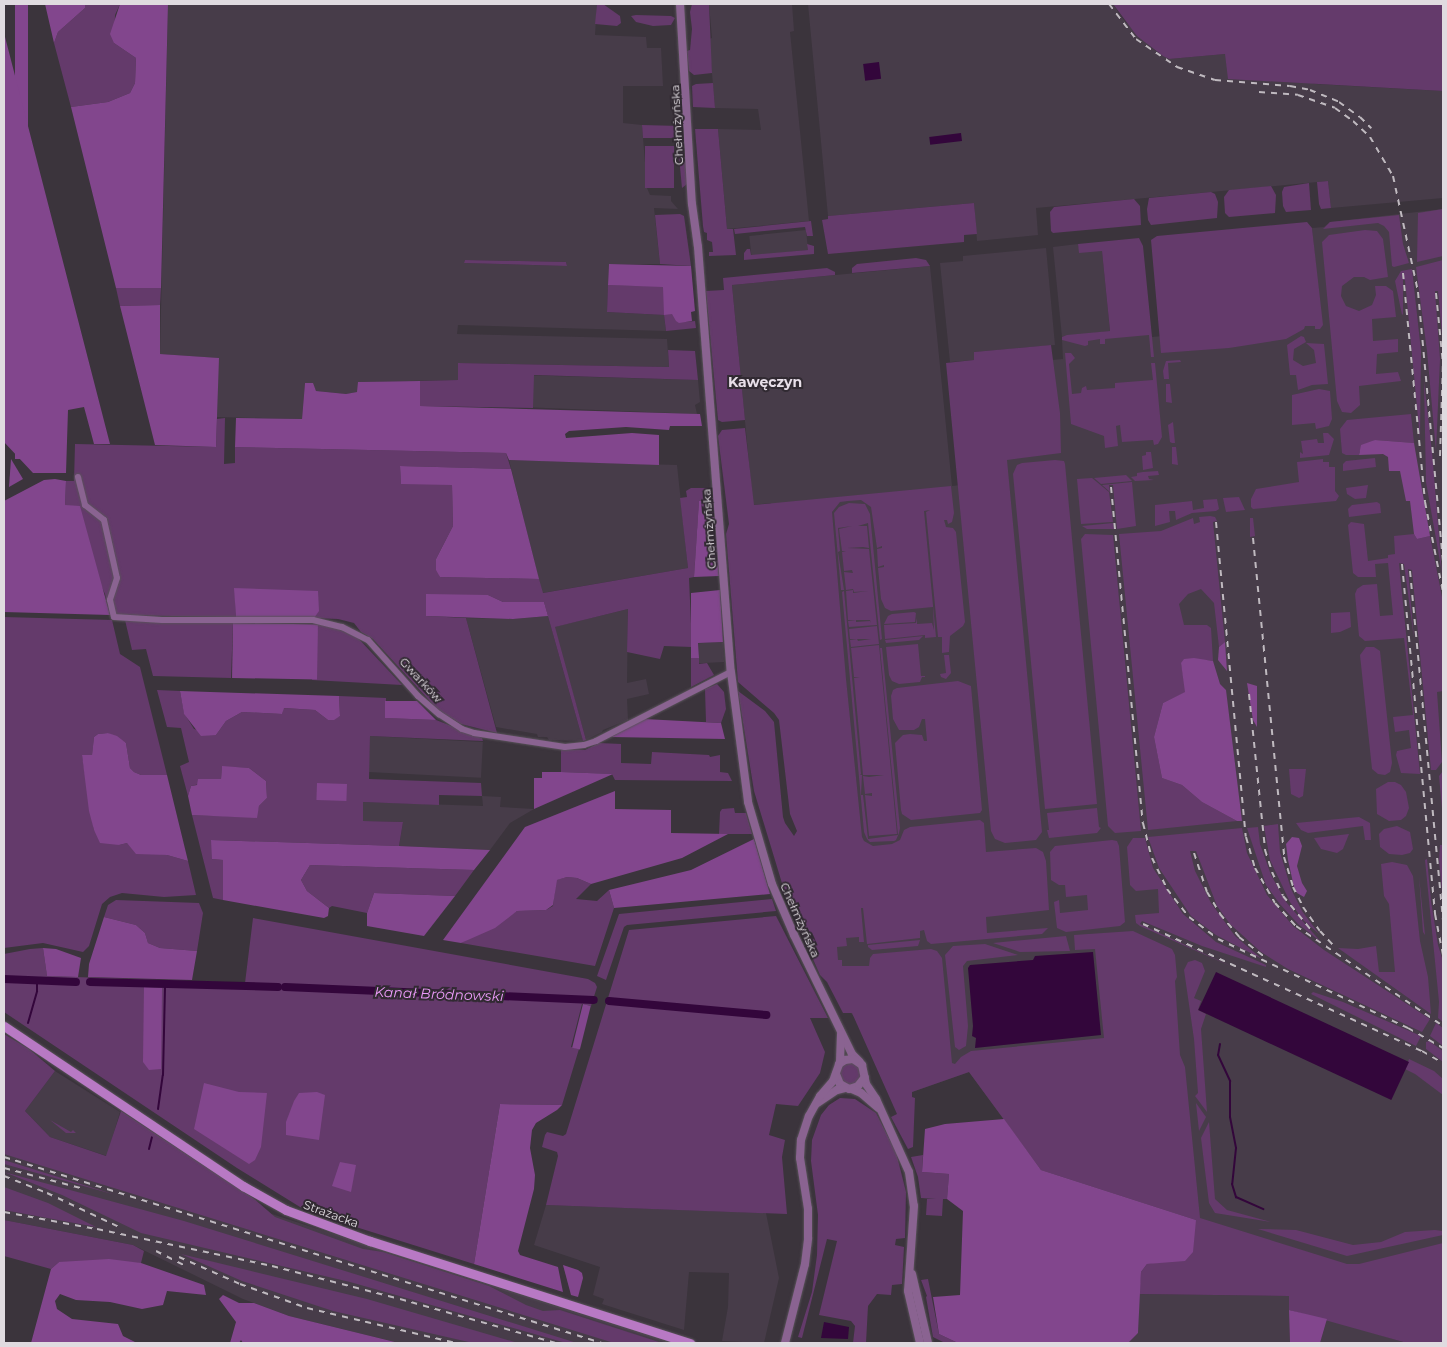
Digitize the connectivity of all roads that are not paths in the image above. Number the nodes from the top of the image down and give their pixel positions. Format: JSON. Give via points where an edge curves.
{"nodes":[{"id":1,"x":680,"y":4,"type":"edge"},
{"id":2,"x":78,"y":477,"type":"dead end"},
{"id":3,"x":731,"y":672,"type":"junction"},
{"id":4,"x":4,"y":1026,"type":"edge"},
{"id":5,"x":841,"y":1034,"type":"junction"},
{"id":6,"x":860,"y":1062,"type":"junction"},
{"id":7,"x":837,"y":1068,"type":"junction"},
{"id":8,"x":865,"y":1076,"type":"junction"},
{"id":9,"x":849,"y":1088,"type":"junction"},
{"id":10,"x":816,"y":1104,"type":"junction"},
{"id":11,"x":880,"y":1110,"type":"junction"},
{"id":12,"x":910,"y":1269,"type":"junction"},
{"id":13,"x":785,"y":1341,"type":"edge"},
{"id":14,"x":690,"y":1343,"type":"edge"},
{"id":15,"x":920,"y":1343,"type":"edge"},
{"id":16,"x":928,"y":1343,"type":"edge"}],
"edges":[{"from":1,"to":3,"type":"street","name":"Chełmżyńska","via":[[692,204]]},
{"from":2,"to":3,"type":"street","name":"Gwarków","via":[[85,505],[104,520],[117,578],[110,600],[114,617],[313,620],[331,624],[368,640],[418,696],[462,729],[488,736],[575,747],[596,741]]},
{"from":3,"to":5,"type":"street","name":"Chełmżyńska","via":[[748,802],[772,884]]},
{"from":4,"to":14,"type":"main road","name":"Strażacka","via":[[242,1186],[286,1210],[370,1242]]},
{"from":5,"to":6,"type":"street","name":"Chełmżyńska"},
{"from":5,"to":7,"type":"street","name":"Chełmżyńska","via":[[842,1057]]},
{"from":6,"to":7,"type":"street","via":[[849,1059]]},
{"from":6,"to":8,"type":"street"},
{"from":7,"to":9,"type":"street","via":[[838,1081]]},
{"from":7,"to":10,"type":"street","name":"Chełmżyńska","via":[[833,1081]]},
{"from":8,"to":9,"type":"street","via":[[860,1085]]},
{"from":8,"to":11,"type":"street"},
{"from":9,"to":10,"type":"street","via":[[837,1090]]},
{"from":9,"to":11,"type":"street","via":[[861,1093]]},
{"from":10,"to":13,"type":"street","name":"Chełmżyńska","via":[[801,1140],[808,1244]]},
{"from":11,"to":12,"type":"street","via":[[904,1156],[912,1182],[914,1206]]},
{"from":12,"to":15,"type":"street","via":[[908,1290]]},
{"from":12,"to":16,"type":"street"}]}
